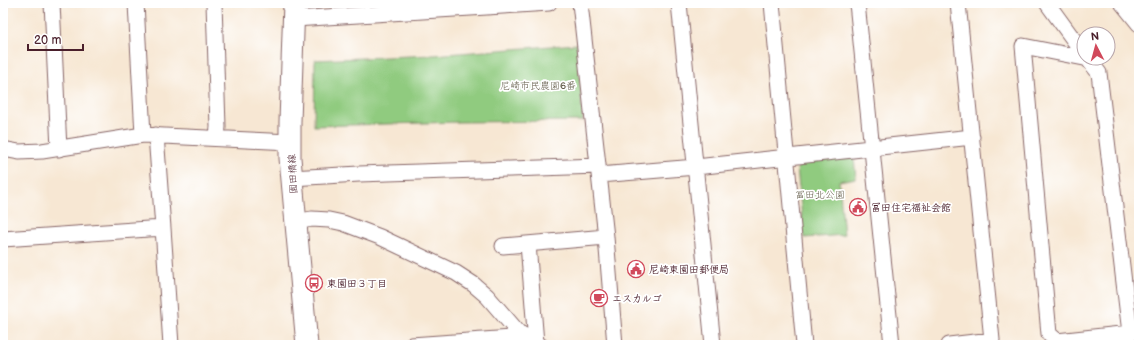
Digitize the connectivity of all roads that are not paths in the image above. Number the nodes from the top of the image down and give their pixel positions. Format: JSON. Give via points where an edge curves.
{"nodes":[{"id":1,"x":52,"y":3,"type":"edge"},
{"id":2,"x":136,"y":3,"type":"edge"},
{"id":3,"x":214,"y":3,"type":"edge"},
{"id":4,"x":549,"y":3,"type":"edge"},
{"id":5,"x":580,"y":3,"type":"edge"},
{"id":6,"x":679,"y":3,"type":"edge"},
{"id":7,"x":772,"y":3,"type":"edge"},
{"id":8,"x":856,"y":3,"type":"edge"},
{"id":9,"x":958,"y":3,"type":"edge"},
{"id":10,"x":1047,"y":3,"type":"edge"},
{"id":11,"x":1122,"y":3,"type":"edge"},
{"id":12,"x":294,"y":11,"type":"edge"},
{"id":13,"x":1139,"y":24,"type":"edge"},
{"id":14,"x":1076,"y":43,"type":"edge"},
{"id":15,"x":1076,"y":56,"type":"edge"},
{"id":16,"x":1093,"y":66,"type":"edge"},
{"id":17,"x":150,"y":135,"type":"junction"},
{"id":18,"x":972,"y":137,"type":"junction"},
{"id":19,"x":217,"y":138,"type":"junction"},
{"id":20,"x":290,"y":142,"type":"junction"},
{"id":21,"x":872,"y":148,"type":"junction"},
{"id":22,"x":3,"y":149,"type":"edge"},
{"id":23,"x":59,"y":149,"type":"junction"},
{"id":24,"x":787,"y":156,"type":"junction"},
{"id":25,"x":696,"y":167,"type":"junction"},
{"id":26,"x":598,"y":170,"type":"junction"},
{"id":27,"x":291,"y":178,"type":"junction"},
{"id":28,"x":295,"y":222,"type":"junction"},
{"id":29,"x":163,"y":228,"type":"junction"},
{"id":30,"x":606,"y":237,"type":"junction"},
{"id":31,"x":3,"y":239,"type":"edge"},
{"id":32,"x":528,"y":244,"type":"junction"},
{"id":33,"x":503,"y":246,"type":"dead end"},
{"id":34,"x":1134,"y":332,"type":"edge"},
{"id":35,"x":534,"y":342,"type":"edge"},
{"id":36,"x":992,"y":343,"type":"edge"},
{"id":37,"x":1056,"y":343,"type":"edge"},
{"id":38,"x":435,"y":344,"type":"edge"},
{"id":39,"x":171,"y":345,"type":"edge"},
{"id":40,"x":307,"y":345,"type":"edge"},
{"id":41,"x":411,"y":345,"type":"edge"},
{"id":42,"x":615,"y":345,"type":"edge"},
{"id":43,"x":713,"y":345,"type":"edge"},
{"id":44,"x":804,"y":345,"type":"edge"},
{"id":45,"x":892,"y":345,"type":"edge"},
{"id":46,"x":949,"y":345,"type":"edge"}],
"edges":[{"from":1,"to":23,"type":"street"},
{"from":2,"to":17,"type":"street"},
{"from":3,"to":19,"type":"street"},
{"from":4,"to":12,"type":"street"},
{"from":5,"to":26,"type":"street"},
{"from":6,"to":25,"type":"street"},
{"from":7,"to":24,"type":"street"},
{"from":8,"to":21,"type":"street"},
{"from":9,"to":18,"type":"street"},
{"from":10,"to":14,"type":"street"},
{"from":11,"to":13,"type":"street"},
{"from":12,"to":20,"type":"street","name":"園田橋線"},
{"from":15,"to":37,"type":"street","via":[[1023,46],[1049,334]]},
{"from":16,"to":34,"type":"street","via":[[1099,73]]},
{"from":17,"to":19,"type":"street"},
{"from":17,"to":23,"type":"street"},
{"from":17,"to":29,"type":"street"},
{"from":18,"to":21,"type":"street"},
{"from":18,"to":36,"type":"street"},
{"from":19,"to":20,"type":"street"},
{"from":20,"to":27,"type":"street","name":"園田橋線"},
{"from":21,"to":24,"type":"street"},
{"from":21,"to":45,"type":"street"},
{"from":22,"to":23,"type":"street","via":[[19,152]]},
{"from":24,"to":25,"type":"street"},
{"from":24,"to":44,"type":"street"},
{"from":25,"to":26,"type":"street"},
{"from":25,"to":43,"type":"street"},
{"from":26,"to":27,"type":"street","via":[[352,174]]},
{"from":26,"to":30,"type":"street"},
{"from":27,"to":28,"type":"street","name":"園田橋線"},
{"from":28,"to":35,"type":"street","via":[[312,219],[343,223],[380,237],[456,273],[474,284],[518,332]]},
{"from":28,"to":40,"type":"street","name":"園田橋線"},
{"from":29,"to":31,"type":"street"},
{"from":29,"to":39,"type":"street"},
{"from":30,"to":32,"type":"street"},
{"from":30,"to":42,"type":"street"},
{"from":32,"to":33,"type":"street"},
{"from":32,"to":35,"type":"street"},
{"from":34,"to":37,"type":"street"},
{"from":35,"to":38,"type":"street"},
{"from":36,"to":46,"type":"street"},
{"from":38,"to":41,"type":"street"}]}
